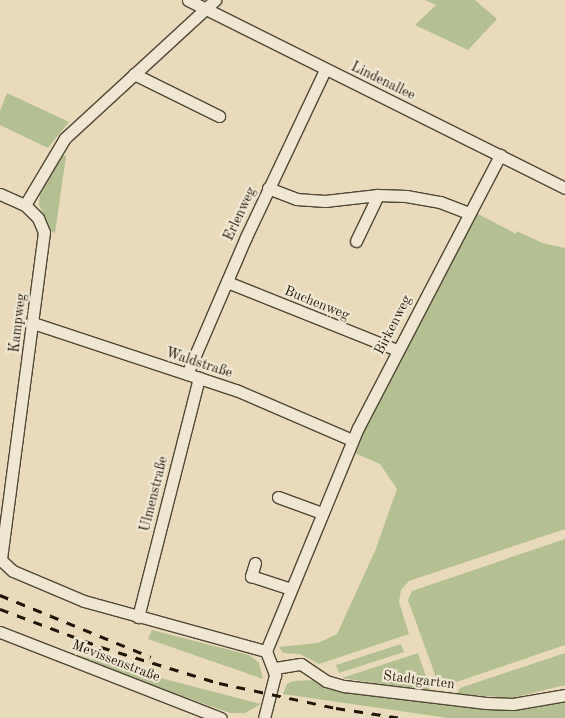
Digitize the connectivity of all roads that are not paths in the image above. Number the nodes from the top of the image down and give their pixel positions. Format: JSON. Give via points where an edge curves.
{"nodes":[{"id":1,"x":188,"y":0,"type":"edge"},
{"id":2,"x":215,"y":0,"type":"edge"},
{"id":3,"x":205,"y":9,"type":"junction"},
{"id":4,"x":325,"y":70,"type":"junction"},
{"id":5,"x":134,"y":74,"type":"junction"},
{"id":6,"x":219,"y":116,"type":"dead end"},
{"id":7,"x":500,"y":155,"type":"junction"},
{"id":8,"x":268,"y":188,"type":"junction"},
{"id":9,"x":565,"y":188,"type":"edge"},
{"id":10,"x":0,"y":194,"type":"edge"},
{"id":11,"x":378,"y":195,"type":"junction"},
{"id":12,"x":25,"y":205,"type":"junction"},
{"id":13,"x":468,"y":213,"type":"junction"},
{"id":14,"x":356,"y":241,"type":"dead end"},
{"id":15,"x":227,"y":282,"type":"junction"},
{"id":16,"x":34,"y":323,"type":"junction"},
{"id":17,"x":398,"y":350,"type":"junction"},
{"id":18,"x":187,"y":374,"type":"junction"},
{"id":19,"x":199,"y":378,"type":"junction"},
{"id":20,"x":352,"y":440,"type":"junction"},
{"id":21,"x":278,"y":497,"type":"dead end"},
{"id":22,"x":322,"y":513,"type":"junction"},
{"id":23,"x":255,"y":563,"type":"dead end"},
{"id":24,"x":291,"y":589,"type":"junction"},
{"id":25,"x":138,"y":618,"type":"junction"},
{"id":26,"x":0,"y":632,"type":"edge"},
{"id":27,"x":266,"y":651,"type":"junction"},
{"id":28,"x":275,"y":668,"type":"junction"},
{"id":29,"x":565,"y":695,"type":"edge"},
{"id":30,"x":221,"y":718,"type":"edge"},
{"id":31,"x":264,"y":718,"type":"edge"}],
"edges":[{"from":1,"to":3,"type":"street","name":"Lindenallee"},
{"from":2,"to":3,"type":"street"},
{"from":3,"to":4,"type":"street","name":"Lindenallee"},
{"from":3,"to":5,"type":"street"},
{"from":4,"to":7,"type":"street","name":"Lindenallee"},
{"from":4,"to":8,"type":"street","name":"Erlenweg"},
{"from":5,"to":6,"type":"street"},
{"from":5,"to":12,"type":"street","via":[[65,138]]},
{"from":7,"to":9,"type":"street","name":"Lindenallee"},
{"from":7,"to":13,"type":"street","name":"Birkenweg"},
{"from":8,"to":11,"type":"street","via":[[296,198],[325,202]]},
{"from":8,"to":15,"type":"street","name":"Erlenweg"},
{"from":10,"to":12,"type":"street"},
{"from":11,"to":13,"type":"street","via":[[440,202]]},
{"from":11,"to":14,"type":"street"},
{"from":12,"to":16,"type":"street","name":"Kampweg","via":[[38,218],[44,232]]},
{"from":13,"to":17,"type":"street","name":"Birkenweg"},
{"from":15,"to":17,"type":"street","name":"Buchenweg"},
{"from":15,"to":18,"type":"street","name":"Erlenweg"},
{"from":16,"to":18,"type":"street","name":"Waldstraße"},
{"from":16,"to":25,"type":"street","name":"Kampweg","via":[[1,560],[13,570],[84,601]]},
{"from":17,"to":20,"type":"street","name":"Birkenweg"},
{"from":18,"to":19,"type":"street","name":"Waldstraße"},
{"from":19,"to":20,"type":"street","name":"Waldstraße","via":[[310,420]]},
{"from":19,"to":25,"type":"street","name":"Ulmenstraße"},
{"from":20,"to":22,"type":"street","name":"Birkenweg"},
{"from":21,"to":22,"type":"street"},
{"from":22,"to":24,"type":"street","name":"Birkenweg"},
{"from":23,"to":24,"type":"street","via":[[250,576]]},
{"from":24,"to":27,"type":"street","name":"Birkenweg"},
{"from":25,"to":27,"type":"street","name":"Kampweg"},
{"from":26,"to":30,"type":"street","name":"Mevissenstraße"},
{"from":27,"to":28,"type":"street"},
{"from":28,"to":29,"type":"street","name":"Stadtgarten","via":[[301,664],[326,681],[344,686],[486,703],[522,703]]},
{"from":28,"to":31,"type":"street"}]}
